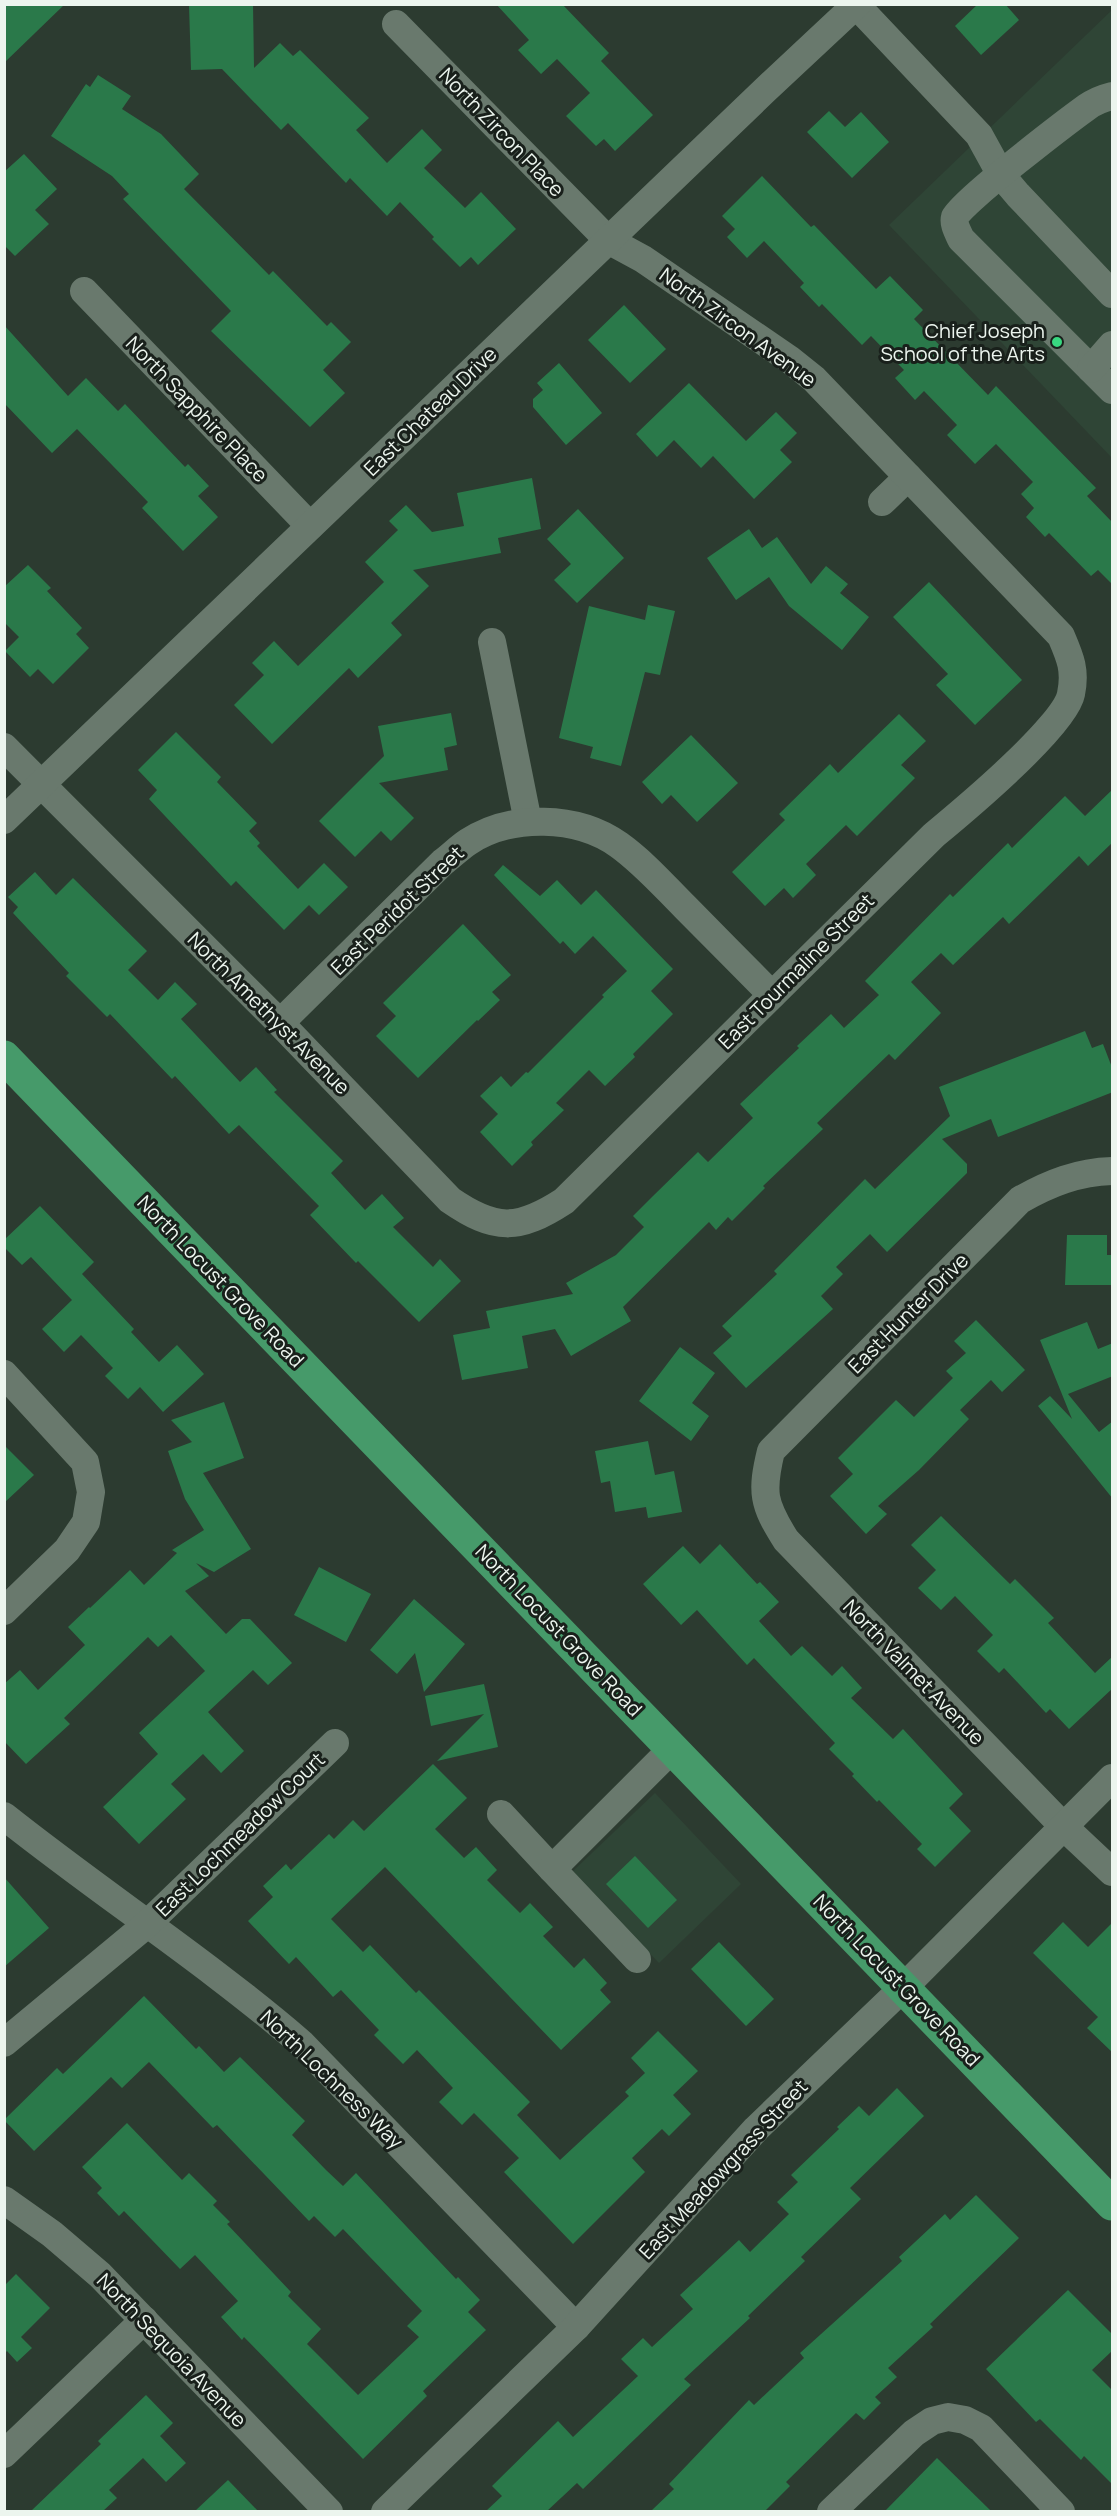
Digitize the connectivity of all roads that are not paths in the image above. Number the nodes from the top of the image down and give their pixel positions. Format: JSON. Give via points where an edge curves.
{"nodes":[{"id":1,"x":856,"y":5,"type":"edge"},
{"id":2,"x":396,"y":24,"type":"dead end"},
{"id":3,"x":1113,"y":96,"type":"edge"},
{"id":4,"x":1001,"y":175,"type":"junction"},
{"id":5,"x":609,"y":240,"type":"junction"},
{"id":6,"x":84,"y":291,"type":"dead end"},
{"id":7,"x":1113,"y":294,"type":"edge"},
{"id":8,"x":1113,"y":345,"type":"edge"},
{"id":9,"x":1091,"y":369,"type":"junction"},
{"id":10,"x":1113,"y":390,"type":"edge"},
{"id":11,"x":908,"y":477,"type":"junction"},
{"id":12,"x":882,"y":502,"type":"dead end"},
{"id":13,"x":310,"y":526,"type":"junction"},
{"id":14,"x":492,"y":642,"type":"dead end"},
{"id":15,"x":1071,"y":696,"type":"joint"},
{"id":16,"x":4,"y":747,"type":"edge"},
{"id":17,"x":41,"y":785,"type":"junction"},
{"id":18,"x":4,"y":820,"type":"edge"},
{"id":19,"x":528,"y":822,"type":"junction"},
{"id":20,"x":772,"y":995,"type":"junction"},
{"id":21,"x":280,"y":1023,"type":"junction"},
{"id":22,"x":4,"y":1057,"type":"edge"},
{"id":23,"x":1113,"y":1171,"type":"edge"},
{"id":24,"x":506,"y":1224,"type":"joint"},
{"id":25,"x":4,"y":1374,"type":"edge"},
{"id":26,"x":769,"y":1513,"type":"joint"},
{"id":27,"x":4,"y":1611,"type":"edge"},
{"id":28,"x":335,"y":1743,"type":"dead end"},
{"id":29,"x":673,"y":1749,"type":"junction"},
{"id":30,"x":1113,"y":1778,"type":"edge"},
{"id":31,"x":501,"y":1814,"type":"dead end"},
{"id":32,"x":4,"y":1816,"type":"edge"},
{"id":33,"x":1064,"y":1826,"type":"junction"},
{"id":34,"x":552,"y":1869,"type":"junction"},
{"id":35,"x":1113,"y":1872,"type":"edge"},
{"id":36,"x":146,"y":1925,"type":"junction"},
{"id":37,"x":637,"y":1959,"type":"dead end"},
{"id":38,"x":904,"y":1987,"type":"junction"},
{"id":39,"x":4,"y":2043,"type":"edge"},
{"id":40,"x":4,"y":2200,"type":"edge"},
{"id":41,"x":1113,"y":2204,"type":"edge"},
{"id":42,"x":144,"y":2320,"type":"junction"},
{"id":43,"x":576,"y":2327,"type":"junction"},
{"id":44,"x":4,"y":2454,"type":"edge"},
{"id":45,"x":329,"y":2511,"type":"edge"},
{"id":46,"x":385,"y":2511,"type":"edge"},
{"id":47,"x":831,"y":2511,"type":"edge"},
{"id":48,"x":1061,"y":2511,"type":"edge"}],
"edges":[{"from":1,"to":4,"type":"street","via":[[979,135]]},
{"from":1,"to":5,"type":"street","name":"East Chateau Drive"},
{"from":2,"to":5,"type":"street","name":"North Zircon Place"},
{"from":3,"to":4,"type":"street","via":[[1089,106]]},
{"from":4,"to":7,"type":"street"},
{"from":4,"to":9,"type":"street","via":[[960,210],[955,218],[961,239]]},
{"from":5,"to":11,"type":"street","name":"North Zircon Avenue","via":[[789,358]]},
{"from":5,"to":13,"type":"street","name":"East Chateau Drive"},
{"from":6,"to":13,"type":"street","name":"North Sapphire Place"},
{"from":8,"to":9,"type":"street"},
{"from":9,"to":10,"type":"street"},
{"from":11,"to":12,"type":"street"},
{"from":11,"to":15,"type":"street","name":"North Zircon Avenue","via":[[1061,636],[1073,665]]},
{"from":13,"to":17,"type":"street","name":"East Chateau Drive"},
{"from":14,"to":19,"type":"street"},
{"from":15,"to":20,"type":"street","name":"East Tourmaline Street","via":[[1055,723],[983,794],[934,835]]},
{"from":16,"to":17,"type":"street","name":"North Amethyst Avenue"},
{"from":17,"to":18,"type":"street","name":"East Chateau Drive"},
{"from":17,"to":21,"type":"street","name":"North Amethyst Avenue"},
{"from":19,"to":20,"type":"street","name":"East Peridot Street","via":[[559,822],[590,830],[617,844],[642,863]]},
{"from":19,"to":21,"type":"street","name":"East Peridot Street","via":[[497,829],[469,842],[443,862]]},
{"from":20,"to":24,"type":"street","name":"East Tourmaline Street","via":[[564,1201],[538,1218]]},
{"from":21,"to":24,"type":"street","name":"North Amethyst Avenue","via":[[450,1200],[476,1218]]},
{"from":22,"to":29,"type":"main road","name":"North Locust Grove Road"},
{"from":23,"to":26,"type":"street","name":"East Hunter Drive","via":[[1077,1174],[1020,1200],[771,1451],[764,1482]]},
{"from":25,"to":27,"type":"street","via":[[85,1462],[91,1491],[86,1522],[67,1550]]},
{"from":26,"to":33,"type":"street","name":"North Valmet Avenue","via":[[786,1540]]},
{"from":28,"to":36,"type":"street","name":"East Lochmeadow Court"},
{"from":29,"to":34,"type":"street"},
{"from":29,"to":38,"type":"main road","name":"North Locust Grove Road"},
{"from":30,"to":33,"type":"street","name":"East Meadowgrass Street"},
{"from":31,"to":34,"type":"street"},
{"from":32,"to":36,"type":"street","name":"North Lochness Way"},
{"from":33,"to":35,"type":"street","name":"North Valmet Avenue"},
{"from":33,"to":38,"type":"street","name":"East Meadowgrass Street"},
{"from":34,"to":37,"type":"street"},
{"from":36,"to":39,"type":"street","name":"East Lochmeadow Court"},
{"from":36,"to":43,"type":"street","name":"North Lochness Way","via":[[253,2002],[301,2043]]},
{"from":38,"to":41,"type":"main road","name":"North Locust Grove Road"},
{"from":38,"to":43,"type":"street","name":"East Meadowgrass Street","via":[[756,2128]]},
{"from":40,"to":42,"type":"street","name":"North Sequoia Avenue","via":[[100,2275]]},
{"from":42,"to":44,"type":"street"},
{"from":42,"to":45,"type":"street","name":"North Sequoia Avenue"},
{"from":43,"to":46,"type":"street","name":"East Meadowgrass Street"},
{"from":47,"to":48,"type":"street","via":[[915,2433],[932,2421],[948,2417],[981,2428]]}]}
